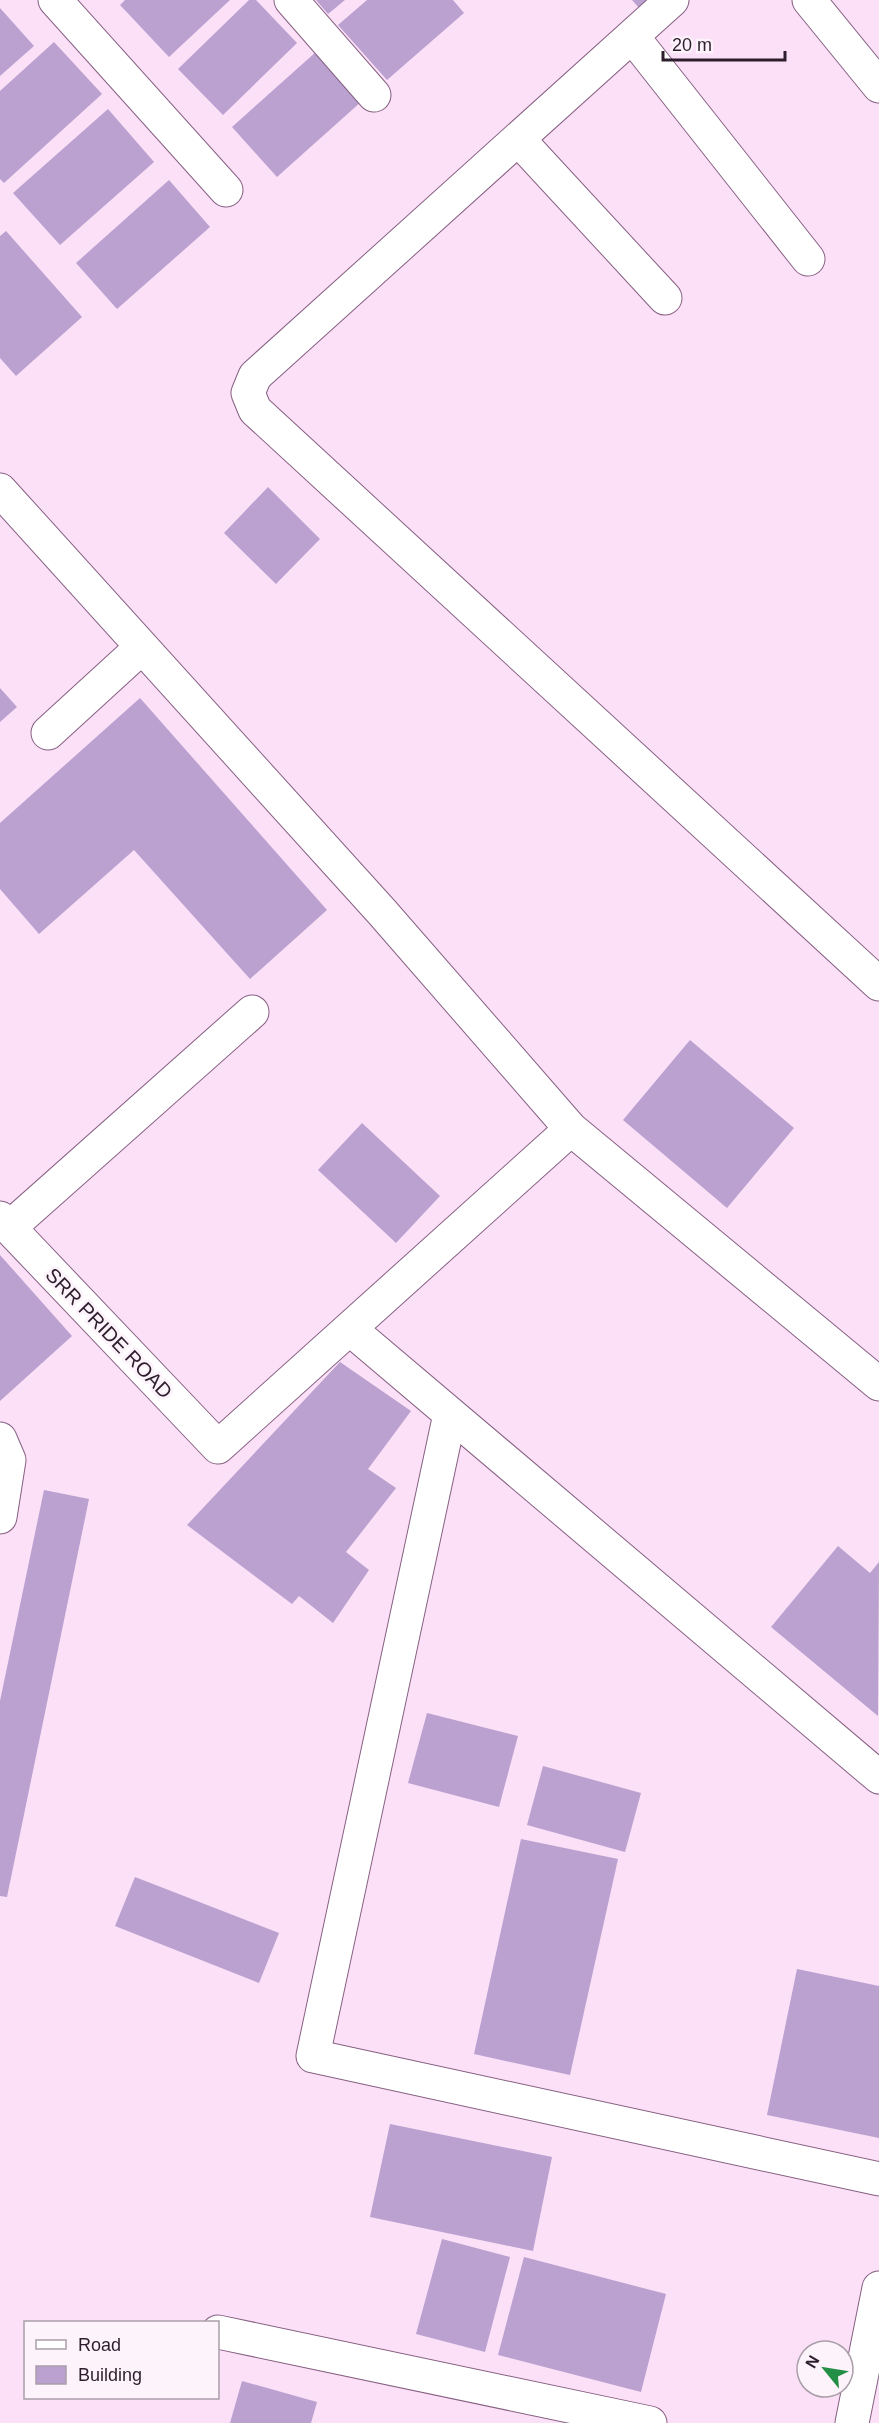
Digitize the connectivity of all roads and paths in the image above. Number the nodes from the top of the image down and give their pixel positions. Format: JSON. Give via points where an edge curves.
{"nodes":[{"id":1,"x":55,"y":0,"type":"edge"},
{"id":2,"x":291,"y":0,"type":"edge"},
{"id":3,"x":672,"y":0,"type":"edge"},
{"id":4,"x":809,"y":0,"type":"edge"},
{"id":5,"x":632,"y":36,"type":"junction"},
{"id":6,"x":879,"y":87,"type":"edge"},
{"id":7,"x":374,"y":95,"type":"dead end"},
{"id":8,"x":518,"y":139,"type":"junction"},
{"id":9,"x":226,"y":190,"type":"dead end"},
{"id":10,"x":808,"y":259,"type":"dead end"},
{"id":11,"x":665,"y":298,"type":"dead end"},
{"id":12,"x":0,"y":490,"type":"edge"},
{"id":13,"x":142,"y":647,"type":"junction"},
{"id":14,"x":48,"y":733,"type":"dead end"},
{"id":15,"x":879,"y":984,"type":"edge"},
{"id":16,"x":252,"y":1012,"type":"dead end"},
{"id":17,"x":572,"y":1129,"type":"junction"},
{"id":18,"x":4,"y":1223,"type":"edge"},
{"id":19,"x":350,"y":1329,"type":"junction"},
{"id":20,"x":879,"y":1384,"type":"edge"},
{"id":21,"x":450,"y":1414,"type":"junction"},
{"id":22,"x":0,"y":1439,"type":"edge"},
{"id":23,"x":0,"y":1517,"type":"edge"},
{"id":24,"x":879,"y":1777,"type":"edge"},
{"id":25,"x":879,"y":2179,"type":"edge"},
{"id":26,"x":879,"y":2288,"type":"edge"},
{"id":27,"x":219,"y":2332,"type":"edge"},
{"id":28,"x":650,"y":2423,"type":"edge"},
{"id":29,"x":852,"y":2423,"type":"edge"}],
"edges":[{"from":1,"to":9,"type":"street"},
{"from":2,"to":7,"type":"street"},
{"from":3,"to":5,"type":"street"},
{"from":4,"to":6,"type":"street"},
{"from":5,"to":8,"type":"street"},
{"from":5,"to":10,"type":"street"},
{"from":8,"to":11,"type":"street"},
{"from":8,"to":15,"type":"street","via":[[255,376],[248,393],[255,410]]},
{"from":12,"to":13,"type":"street"},
{"from":13,"to":14,"type":"street"},
{"from":13,"to":17,"type":"street"},
{"from":16,"to":18,"type":"street"},
{"from":17,"to":19,"type":"street"},
{"from":17,"to":20,"type":"street"},
{"from":18,"to":19,"type":"street","name":"SRR PRIDE ROAD","via":[[218,1448]]},
{"from":19,"to":21,"type":"street"},
{"from":21,"to":24,"type":"street"},
{"from":21,"to":25,"type":"street","via":[[313,2056]]},
{"from":22,"to":23,"type":"street","via":[[9,1460]]},
{"from":26,"to":29,"type":"street"},
{"from":27,"to":28,"type":"street"}]}
